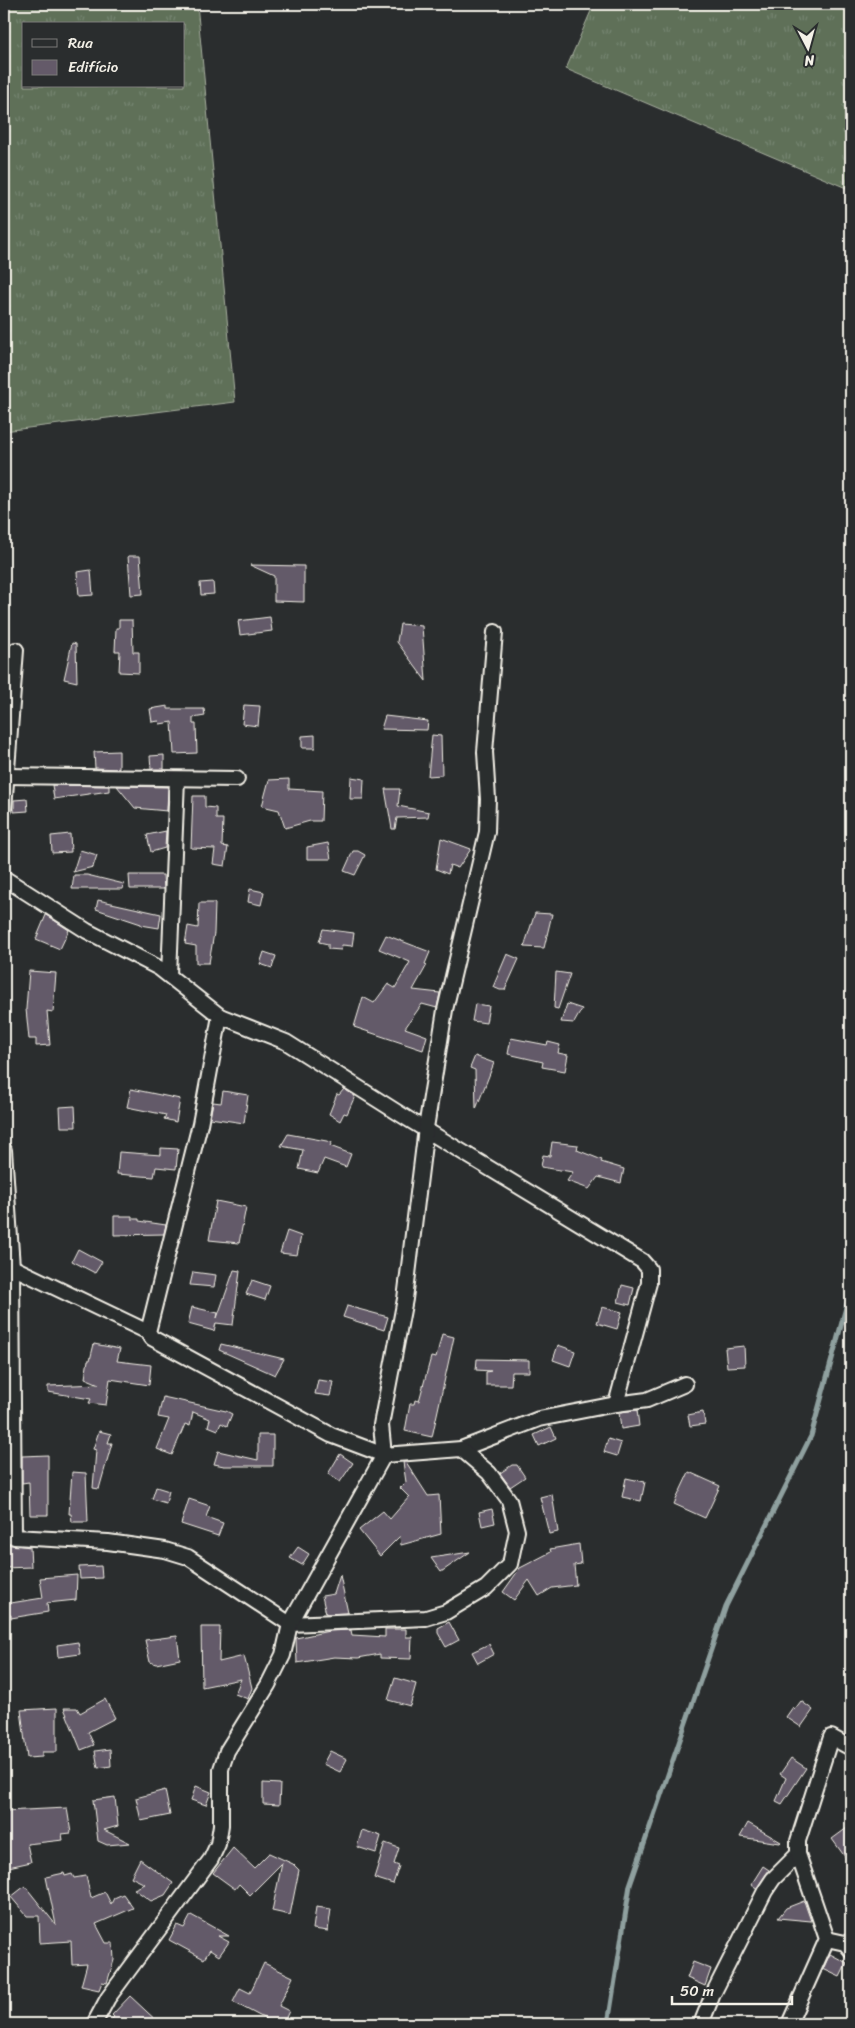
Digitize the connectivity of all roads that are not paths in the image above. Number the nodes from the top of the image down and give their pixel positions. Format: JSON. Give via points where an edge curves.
{"nodes":[{"id":1,"x":495,"y":632,"type":"dead end"},
{"id":2,"x":16,"y":650,"type":"dead end"},
{"id":3,"x":6,"y":776,"type":"junction"},
{"id":4,"x":177,"y":779,"type":"junction"},
{"id":5,"x":237,"y":779,"type":"dead end"},
{"id":6,"x":4,"y":809,"type":"edge"},
{"id":7,"x":4,"y":878,"type":"edge"},
{"id":8,"x":169,"y":975,"type":"junction"},
{"id":9,"x":220,"y":1016,"type":"junction"},
{"id":10,"x":426,"y":1128,"type":"junction"},
{"id":11,"x":4,"y":1150,"type":"edge"},
{"id":12,"x":12,"y":1267,"type":"junction"},
{"id":13,"x":148,"y":1332,"type":"junction"},
{"id":14,"x":685,"y":1384,"type":"dead end"},
{"id":15,"x":616,"y":1404,"type":"junction"},
{"id":16,"x":461,"y":1449,"type":"junction"},
{"id":17,"x":384,"y":1455,"type":"junction"},
{"id":18,"x":290,"y":1624,"type":"junction"},
{"id":19,"x":851,"y":1748,"type":"edge"},
{"id":20,"x":798,"y":1854,"type":"junction"},
{"id":21,"x":827,"y":1939,"type":"junction"},
{"id":22,"x":851,"y":1950,"type":"edge"},
{"id":23,"x":94,"y":2024,"type":"edge"},
{"id":24,"x":701,"y":2024,"type":"edge"},
{"id":25,"x":788,"y":2024,"type":"edge"}],
"edges":[{"from":1,"to":10,"type":"street","via":[[485,752],[487,832],[445,1010]]},
{"from":2,"to":3,"type":"street"},
{"from":3,"to":4,"type":"street"},
{"from":3,"to":6,"type":"street"},
{"from":4,"to":5,"type":"street"},
{"from":4,"to":8,"type":"street"},
{"from":7,"to":8,"type":"street","via":[[88,931]]},
{"from":8,"to":9,"type":"street"},
{"from":9,"to":10,"type":"street","via":[[286,1042]]},
{"from":9,"to":13,"type":"street","via":[[200,1124]]},
{"from":10,"to":15,"type":"street","via":[[642,1261],[649,1269],[649,1283]]},
{"from":10,"to":17,"type":"street","via":[[405,1299],[381,1425]]},
{"from":11,"to":12,"type":"street"},
{"from":12,"to":13,"type":"street"},
{"from":12,"to":18,"type":"street","via":[[14,1537],[108,1542],[188,1556]]},
{"from":13,"to":17,"type":"street","via":[[160,1342],[331,1435]]},
{"from":14,"to":15,"type":"street","via":[[647,1400]]},
{"from":15,"to":16,"type":"street","via":[[539,1420]]},
{"from":16,"to":17,"type":"street"},
{"from":16,"to":18,"type":"street","via":[[489,1473],[509,1500],[517,1531],[510,1564],[486,1588],[446,1612],[426,1618]]},
{"from":17,"to":18,"type":"street"},
{"from":18,"to":23,"type":"street","via":[[283,1655],[227,1751],[221,1769],[221,1825],[211,1859],[108,1998]]},
{"from":19,"to":20,"type":"street","via":[[831,1737],[798,1841]]},
{"from":20,"to":21,"type":"street"},
{"from":20,"to":24,"type":"street","via":[[765,1891]]},
{"from":21,"to":22,"type":"street","via":[[845,1943]]},
{"from":21,"to":25,"type":"street"}]}
